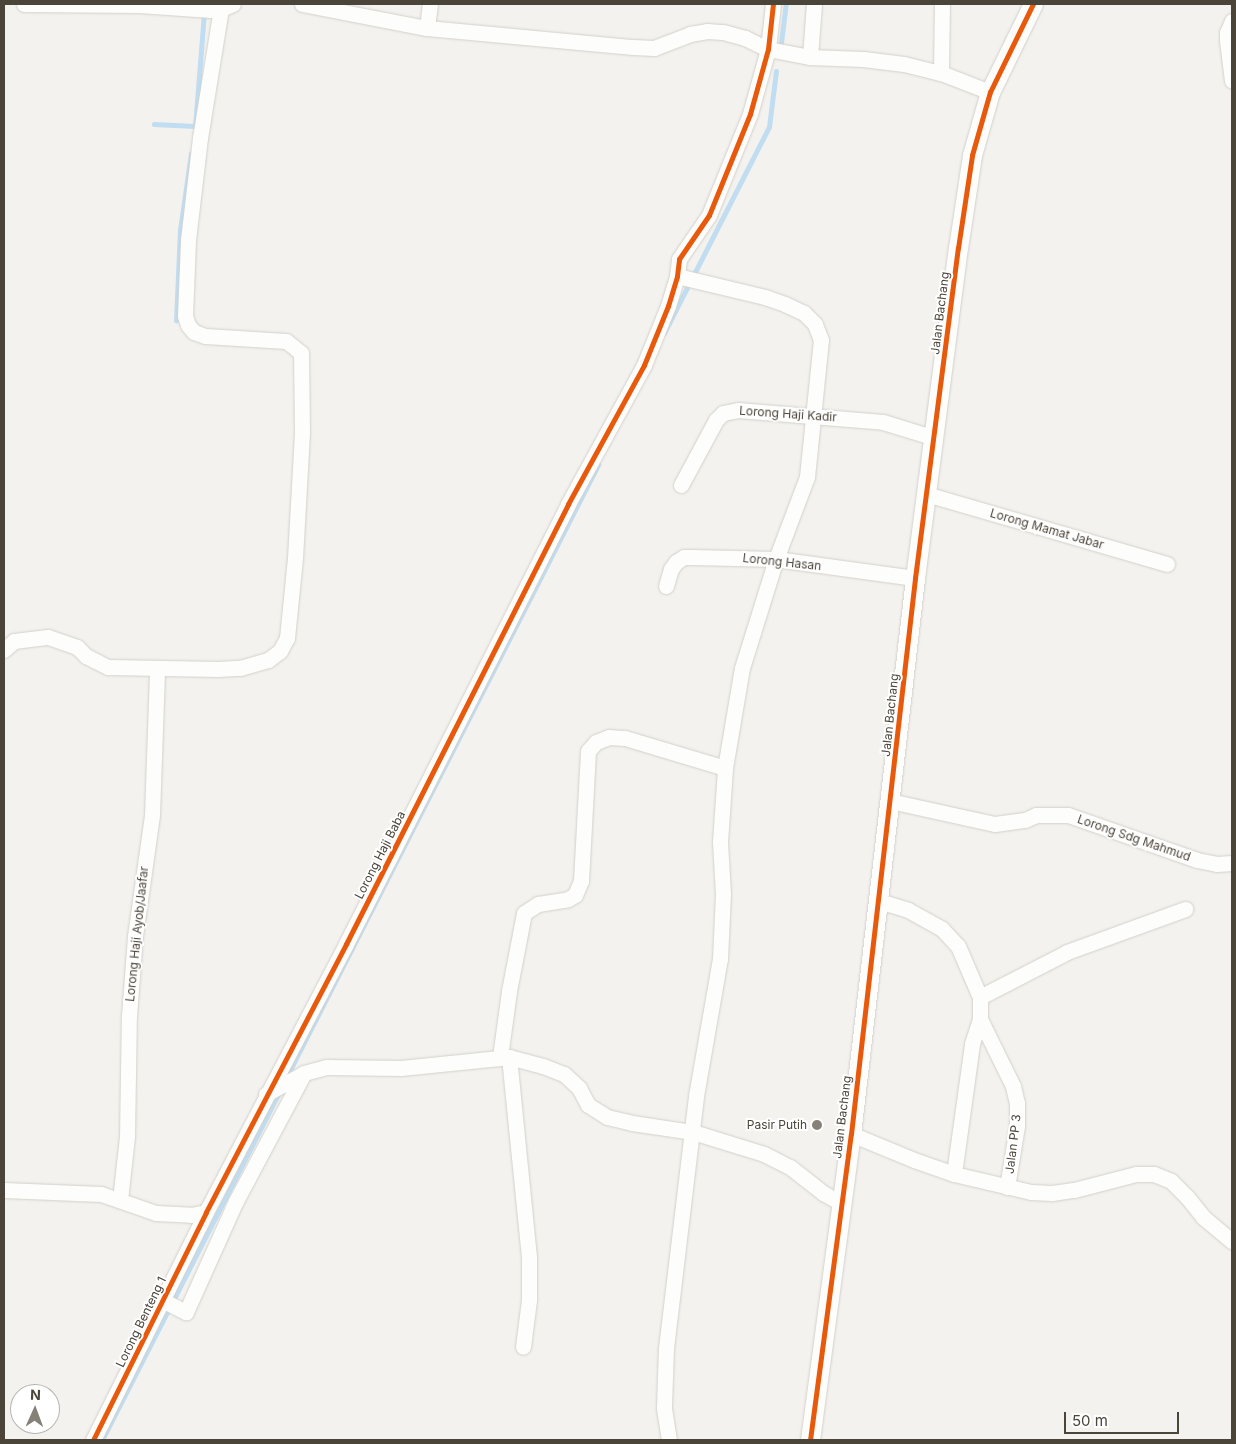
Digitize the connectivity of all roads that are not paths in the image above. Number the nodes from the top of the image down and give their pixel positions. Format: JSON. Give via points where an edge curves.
{"nodes":[{"id":1,"x":24,"y":4,"type":"edge"},
{"id":2,"x":302,"y":4,"type":"edge"},
{"id":3,"x":430,"y":4,"type":"edge"},
{"id":4,"x":773,"y":4,"type":"edge"},
{"id":5,"x":814,"y":4,"type":"edge"},
{"id":6,"x":942,"y":4,"type":"edge"},
{"id":7,"x":1033,"y":4,"type":"edge"},
{"id":8,"x":219,"y":7,"type":"edge"},
{"id":9,"x":1232,"y":21,"type":"edge"},
{"id":10,"x":427,"y":28,"type":"junction"},
{"id":11,"x":768,"y":49,"type":"junction"},
{"id":12,"x":810,"y":57,"type":"junction"},
{"id":13,"x":941,"y":73,"type":"junction"},
{"id":14,"x":1232,"y":81,"type":"edge"},
{"id":15,"x":990,"y":92,"type":"junction"},
{"id":16,"x":680,"y":277,"type":"junction"},
{"id":17,"x":815,"y":416,"type":"junction"},
{"id":18,"x":935,"y":438,"type":"junction"},
{"id":19,"x":681,"y":485,"type":"dead end"},
{"id":20,"x":926,"y":494,"type":"junction"},
{"id":21,"x":776,"y":559,"type":"junction"},
{"id":22,"x":1168,"y":564,"type":"dead end"},
{"id":23,"x":915,"y":578,"type":"junction"},
{"id":24,"x":666,"y":586,"type":"dead end"},
{"id":25,"x":4,"y":650,"type":"edge"},
{"id":26,"x":157,"y":668,"type":"junction"},
{"id":27,"x":725,"y":768,"type":"junction"},
{"id":28,"x":890,"y":801,"type":"junction"},
{"id":29,"x":1232,"y":863,"type":"edge"},
{"id":30,"x":879,"y":901,"type":"junction"},
{"id":31,"x":1185,"y":909,"type":"dead end"},
{"id":32,"x":980,"y":997,"type":"junction"},
{"id":33,"x":980,"y":1019,"type":"junction"},
{"id":34,"x":505,"y":1057,"type":"junction"},
{"id":35,"x":301,"y":1075,"type":"junction"},
{"id":36,"x":271,"y":1091,"type":"junction"},
{"id":37,"x":692,"y":1132,"type":"junction"},
{"id":38,"x":851,"y":1134,"type":"junction"},
{"id":39,"x":954,"y":1174,"type":"junction"},
{"id":40,"x":1007,"y":1187,"type":"junction"},
{"id":41,"x":4,"y":1190,"type":"edge"},
{"id":42,"x":120,"y":1200,"type":"junction"},
{"id":43,"x":840,"y":1203,"type":"junction"},
{"id":44,"x":206,"y":1212,"type":"junction"},
{"id":45,"x":1232,"y":1241,"type":"edge"},
{"id":46,"x":168,"y":1304,"type":"junction"},
{"id":47,"x":523,"y":1348,"type":"dead end"},
{"id":48,"x":93,"y":1440,"type":"edge"},
{"id":49,"x":669,"y":1440,"type":"edge"},
{"id":50,"x":810,"y":1440,"type":"edge"}],
"edges":[{"from":1,"to":8,"type":"street"},
{"from":2,"to":10,"type":"street"},
{"from":3,"to":10,"type":"street"},
{"from":4,"to":11,"type":"street"},
{"from":5,"to":12,"type":"street"},
{"from":6,"to":13,"type":"street"},
{"from":7,"to":15,"type":"street","name":"Jalan Bachang"},
{"from":8,"to":26,"type":"street","via":[[188,240],[185,316],[194,332],[205,336],[286,341],[302,353],[302,432],[291,597],[287,638],[280,651],[268,660],[240,668]]},
{"from":9,"to":14,"type":"street","via":[[1227,33]]},
{"from":10,"to":11,"type":"street","via":[[654,48],[690,34],[724,32]]},
{"from":11,"to":12,"type":"street"},
{"from":11,"to":16,"type":"street","name":"Lorong Haji Baba","via":[[736,152],[709,215],[679,259]]},
{"from":12,"to":13,"type":"street","via":[[885,61]]},
{"from":13,"to":15,"type":"street"},
{"from":15,"to":18,"type":"street","name":"Jalan Bachang","via":[[972,155]]},
{"from":16,"to":17,"type":"street","via":[[785,304],[804,313],[815,324],[821,340]]},
{"from":16,"to":36,"type":"street","name":"Lorong Haji Baba","via":[[644,365],[568,504]]},
{"from":17,"to":18,"type":"street","name":"Lorong Haji Kadir","via":[[883,422]]},
{"from":17,"to":19,"type":"street","name":"Lorong Haji Kadir","via":[[738,410],[723,413],[716,420]]},
{"from":17,"to":21,"type":"street","via":[[808,477]]},
{"from":18,"to":20,"type":"street","name":"Jalan Bachang"},
{"from":20,"to":22,"type":"street","name":"Lorong Mamat Jabar"},
{"from":20,"to":23,"type":"street","name":"Jalan Bachang"},
{"from":21,"to":23,"type":"street","name":"Lorong Hasan"},
{"from":21,"to":24,"type":"street","name":"Lorong Hasan","via":[[684,558],[671,569]]},
{"from":21,"to":27,"type":"street","via":[[742,668]]},
{"from":23,"to":28,"type":"street","name":"Jalan Bachang"},
{"from":25,"to":26,"type":"street","via":[[14,641],[48,637],[77,647],[108,667]]},
{"from":26,"to":42,"type":"street","name":"Lorong Haji Ayob/Jaafar","via":[[152,815],[135,936],[129,1016],[127,1137]]},
{"from":27,"to":34,"type":"street","via":[[626,738],[609,737],[596,742],[588,751],[581,881],[575,895],[568,899],[538,904],[524,913],[509,991]]},
{"from":27,"to":37,"type":"street","via":[[720,842],[723,894],[720,959]]},
{"from":28,"to":29,"type":"street","name":"Lorong Sdg Mahmud","via":[[995,824],[1025,820],[1036,815],[1068,815],[1198,860]]},
{"from":28,"to":30,"type":"street","name":"Jalan Bachang"},
{"from":30,"to":32,"type":"street","via":[[908,910],[942,929],[958,946]]},
{"from":30,"to":38,"type":"street","name":"Jalan Bachang"},
{"from":31,"to":32,"type":"street","via":[[1066,952]]},
{"from":32,"to":33,"type":"street"},
{"from":33,"to":39,"type":"street","via":[[972,1044]]},
{"from":33,"to":40,"type":"street","name":"Jalan PP 3","via":[[1013,1086],[1017,1103],[1017,1126]]},
{"from":34,"to":35,"type":"street","via":[[401,1068],[327,1067]]},
{"from":34,"to":37,"type":"street","via":[[564,1074],[579,1088],[588,1106],[607,1117]]},
{"from":34,"to":47,"type":"street","via":[[529,1258],[529,1300]]},
{"from":35,"to":36,"type":"street"},
{"from":35,"to":46,"type":"street","via":[[236,1201],[186,1312]]},
{"from":36,"to":44,"type":"street","name":"Lorong Haji Baba"},
{"from":37,"to":43,"type":"street","via":[[790,1167]]},
{"from":37,"to":49,"type":"street","via":[[666,1348],[664,1407]]},
{"from":38,"to":39,"type":"street"},
{"from":38,"to":43,"type":"street","name":"Jalan Bachang"},
{"from":39,"to":40,"type":"street"},
{"from":40,"to":45,"type":"street","via":[[1052,1193],[1136,1174],[1154,1174],[1171,1182],[1203,1217]]},
{"from":41,"to":42,"type":"street","via":[[83,1192]]},
{"from":42,"to":44,"type":"street","via":[[156,1213],[182,1215]]},
{"from":43,"to":50,"type":"street","name":"Jalan Bachang"},
{"from":44,"to":46,"type":"street","name":"Lorong Benteng 1"},
{"from":46,"to":48,"type":"street","name":"Lorong Benteng 1"}]}
